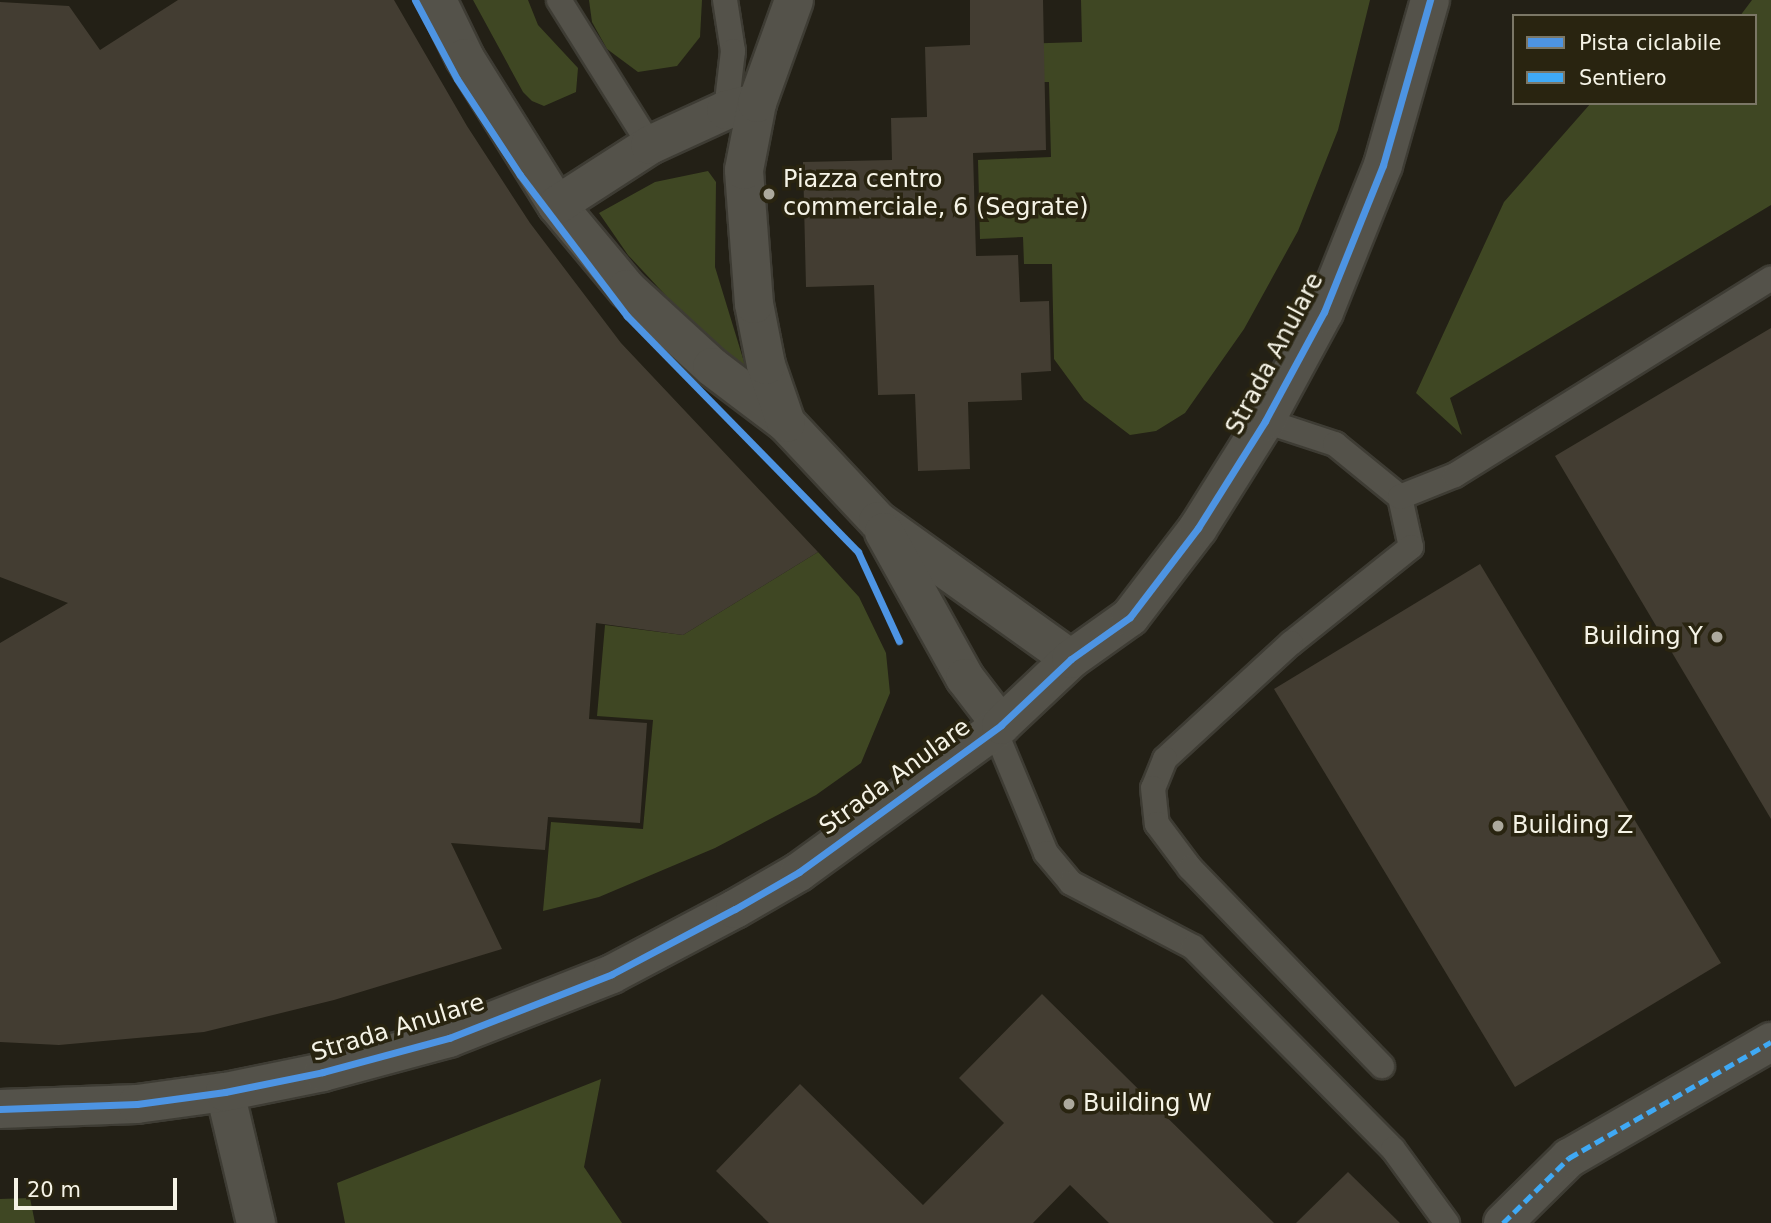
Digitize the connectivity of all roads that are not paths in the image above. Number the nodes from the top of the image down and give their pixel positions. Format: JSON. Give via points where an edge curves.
{"nodes":[{"id":1,"x":437,"y":0,"type":"edge"},
{"id":2,"x":559,"y":0,"type":"edge"},
{"id":3,"x":725,"y":0,"type":"edge"},
{"id":4,"x":794,"y":0,"type":"edge"},
{"id":5,"x":1430,"y":0,"type":"edge"},
{"id":6,"x":741,"y":107,"type":"junction"},
{"id":7,"x":650,"y":145,"type":"junction"},
{"id":8,"x":557,"y":205,"type":"junction"},
{"id":9,"x":1771,"y":278,"type":"edge"},
{"id":10,"x":1265,"y":421,"type":"junction"},
{"id":11,"x":786,"y":423,"type":"junction"},
{"id":12,"x":1400,"y":497,"type":"junction"},
{"id":13,"x":878,"y":521,"type":"junction"},
{"id":14,"x":1071,"y":659,"type":"junction"},
{"id":15,"x":998,"y":726,"type":"junction"},
{"id":16,"x":1771,"y":1042,"type":"edge"},
{"id":17,"x":1382,"y":1066,"type":"dead end"},
{"id":18,"x":225,"y":1092,"type":"junction"},
{"id":19,"x":0,"y":1109,"type":"edge"},
{"id":20,"x":256,"y":1223,"type":"edge"},
{"id":21,"x":1447,"y":1223,"type":"edge"},
{"id":22,"x":1503,"y":1223,"type":"edge"}],
"edges":[{"from":1,"to":8,"type":"street","via":[[465,58]]},
{"from":2,"to":7,"type":"lane"},
{"from":3,"to":6,"type":"lane"},
{"from":4,"to":6,"type":"street"},
{"from":5,"to":10,"type":"street","name":"Strada Anulare","via":[[1383,165],[1324,312]]},
{"from":6,"to":7,"type":"street"},
{"from":6,"to":11,"type":"street","via":[[754,304],[766,365]]},
{"from":7,"to":8,"type":"street"},
{"from":8,"to":11,"type":"street","via":[[627,289],[712,368]]},
{"from":9,"to":12,"type":"lane","via":[[1455,475]]},
{"from":10,"to":12,"type":"lane","via":[[1335,444]]},
{"from":10,"to":14,"type":"street","name":"Strada Anulare","via":[[1198,528],[1130,617]]},
{"from":11,"to":13,"type":"street"},
{"from":12,"to":17,"type":"lane","via":[[1411,547],[1217,709],[1166,759],[1153,788],[1157,824],[1190,868]]},
{"from":13,"to":14,"type":"street"},
{"from":13,"to":15,"type":"street","via":[[965,678]]},
{"from":14,"to":15,"type":"street","name":"Strada Anulare"},
{"from":15,"to":18,"type":"street","name":"Strada Anulare","via":[[799,872],[612,974],[449,1038],[323,1072]]},
{"from":15,"to":21,"type":"lane","via":[[1046,853],[1071,883],[1193,947],[1394,1149]]},
{"from":16,"to":22,"type":"street","via":[[1569,1158]]},
{"from":18,"to":19,"type":"street","name":"Strada Anulare","via":[[137,1104]]},
{"from":18,"to":20,"type":"street"}]}
